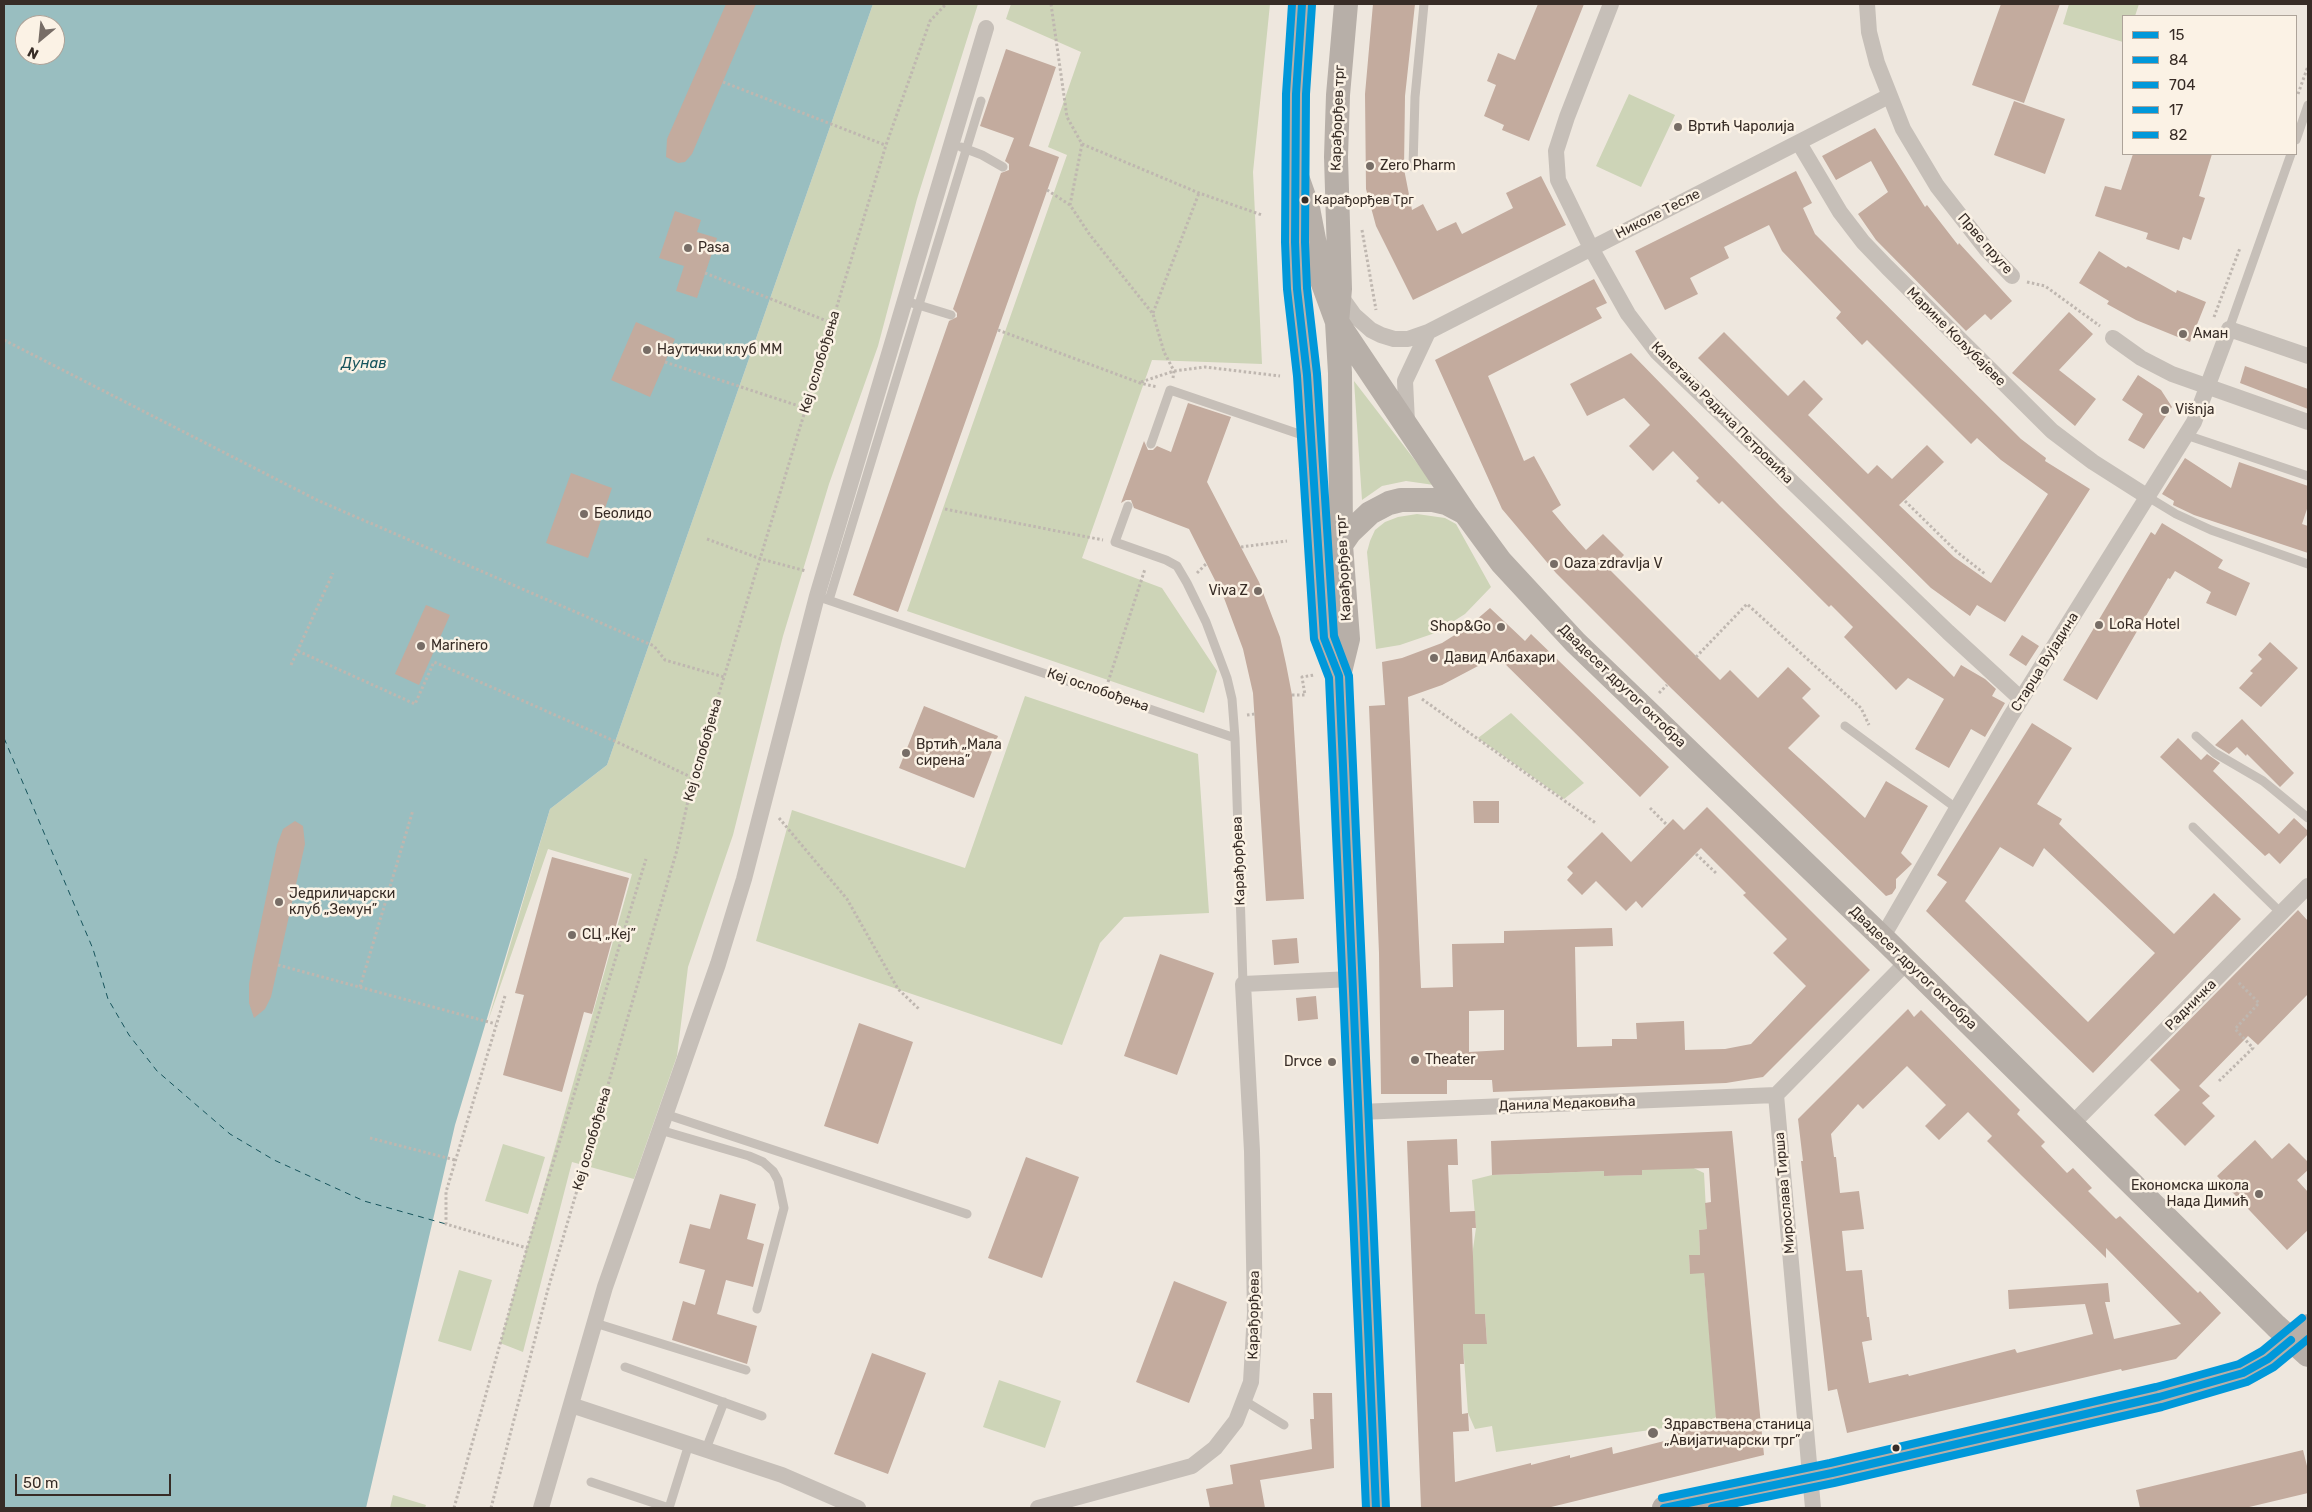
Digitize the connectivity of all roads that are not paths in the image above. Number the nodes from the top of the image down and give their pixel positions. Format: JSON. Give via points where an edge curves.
{"nodes":[{"id":1,"x":1302,"y":4,"type":"edge"},
{"id":2,"x":1346,"y":4,"type":"edge"},
{"id":3,"x":1424,"y":4,"type":"edge"},
{"id":4,"x":1611,"y":4,"type":"edge"},
{"id":5,"x":1867,"y":4,"type":"edge"},
{"id":6,"x":986,"y":28,"type":"dead end"},
{"id":7,"x":1889,"y":96,"type":"junction"},
{"id":8,"x":981,"y":101,"type":"dead end"},
{"id":9,"x":2308,"y":105,"type":"edge"},
{"id":10,"x":2297,"y":137,"type":"edge"},
{"id":11,"x":1799,"y":143,"type":"junction"},
{"id":12,"x":958,"y":146,"type":"junction"},
{"id":13,"x":2291,"y":155,"type":"edge"},
{"id":14,"x":1004,"y":167,"type":"dead end"},
{"id":15,"x":1413,"y":167,"type":"dead end"},
{"id":16,"x":1295,"y":171,"type":"junction"},
{"id":17,"x":1591,"y":248,"type":"junction"},
{"id":18,"x":2012,"y":276,"type":"road end"},
{"id":19,"x":1340,"y":289,"type":"junction"},
{"id":20,"x":912,"y":303,"type":"junction"},
{"id":21,"x":952,"y":315,"type":"dead end"},
{"id":22,"x":1337,"y":322,"type":"junction"},
{"id":23,"x":2229,"y":330,"type":"junction"},
{"id":24,"x":1428,"y":332,"type":"junction"},
{"id":25,"x":2113,"y":338,"type":"road end"},
{"id":26,"x":2308,"y":356,"type":"edge"},
{"id":27,"x":2208,"y":388,"type":"junction"},
{"id":28,"x":2308,"y":422,"type":"edge"},
{"id":29,"x":1408,"y":428,"type":"junction"},
{"id":30,"x":2186,"y":435,"type":"junction"},
{"id":31,"x":1311,"y":438,"type":"junction"},
{"id":32,"x":1151,"y":444,"type":"dead end"},
{"id":33,"x":2308,"y":476,"type":"edge"},
{"id":34,"x":2148,"y":498,"type":"junction"},
{"id":35,"x":1128,"y":506,"type":"dead end"},
{"id":36,"x":1466,"y":513,"type":"junction"},
{"id":37,"x":1341,"y":545,"type":"junction"},
{"id":38,"x":2308,"y":564,"type":"edge"},
{"id":39,"x":823,"y":598,"type":"junction"},
{"id":40,"x":1339,"y":676,"type":"junction"},
{"id":41,"x":2021,"y":699,"type":"junction"},
{"id":42,"x":1845,"y":726,"type":"dead end"},
{"id":43,"x":2196,"y":736,"type":"dead end"},
{"id":44,"x":1235,"y":738,"type":"junction"},
{"id":45,"x":1956,"y":808,"type":"junction"},
{"id":46,"x":2308,"y":818,"type":"edge"},
{"id":47,"x":2193,"y":827,"type":"dead end"},
{"id":48,"x":2308,"y":886,"type":"edge"},
{"id":49,"x":2281,"y":913,"type":"junction"},
{"id":50,"x":1882,"y":938,"type":"junction"},
{"id":51,"x":1907,"y":962,"type":"junction"},
{"id":52,"x":1352,"y":978,"type":"junction"},
{"id":53,"x":1243,"y":984,"type":"junction"},
{"id":54,"x":1776,"y":1095,"type":"junction"},
{"id":55,"x":1359,"y":1112,"type":"junction"},
{"id":56,"x":665,"y":1114,"type":"junction"},
{"id":57,"x":2072,"y":1124,"type":"junction"},
{"id":58,"x":660,"y":1130,"type":"junction"},
{"id":59,"x":967,"y":1214,"type":"dead end"},
{"id":60,"x":757,"y":1309,"type":"dead end"},
{"id":61,"x":594,"y":1322,"type":"junction"},
{"id":62,"x":2302,"y":1340,"type":"edge"},
{"id":63,"x":625,"y":1367,"type":"dead end"},
{"id":64,"x":746,"y":1370,"type":"dead end"},
{"id":65,"x":1245,"y":1401,"type":"junction"},
{"id":66,"x":724,"y":1402,"type":"junction"},
{"id":67,"x":571,"y":1404,"type":"junction"},
{"id":68,"x":762,"y":1416,"type":"dead end"},
{"id":69,"x":1284,"y":1425,"type":"dead end"},
{"id":70,"x":689,"y":1444,"type":"junction"},
{"id":71,"x":706,"y":1449,"type":"junction"},
{"id":72,"x":1811,"y":1477,"type":"junction"},
{"id":73,"x":591,"y":1482,"type":"dead end"},
{"id":74,"x":541,"y":1508,"type":"edge"},
{"id":75,"x":670,"y":1508,"type":"edge"},
{"id":76,"x":858,"y":1508,"type":"edge"},
{"id":77,"x":1038,"y":1508,"type":"edge"},
{"id":78,"x":1376,"y":1508,"type":"edge"},
{"id":79,"x":1664,"y":1508,"type":"edge"},
{"id":80,"x":1813,"y":1508,"type":"edge"}],
"edges":[{"from":1,"to":16,"type":"main road","name":"Карађорђев трг"},
{"from":2,"to":19,"type":"main road","name":"Карађорђев трг","via":[[1336,157]]},
{"from":3,"to":15,"type":"lane","via":[[1414,97]]},
{"from":4,"to":17,"type":"street","name":"Капетана Радича Петровића","via":[[1556,151],[1558,180]]},
{"from":5,"to":7,"type":"street","name":"Прве пруге","via":[[1873,47]]},
{"from":6,"to":12,"type":"street"},
{"from":7,"to":11,"type":"street","name":"Николе Тесле"},
{"from":7,"to":18,"type":"street","name":"Прве пруге","via":[[1903,129],[1936,186]]},
{"from":8,"to":12,"type":"lane"},
{"from":9,"to":10,"type":"lane"},
{"from":11,"to":17,"type":"street","name":"Николе Тесле"},
{"from":11,"to":34,"type":"street","name":"Марине Кољубајеве","via":[[1840,212],[1887,268],[2052,431]]},
{"from":12,"to":14,"type":"lane"},
{"from":12,"to":20,"type":"street"},
{"from":13,"to":23,"type":"lane"},
{"from":16,"to":22,"type":"main road","via":[[1308,208],[1322,281]]},
{"from":16,"to":31,"type":"main road","name":"Карађорђев трг","via":[[1297,289]]},
{"from":17,"to":24,"type":"street","name":"Николе Тесле"},
{"from":17,"to":41,"type":"street","name":"Капетана Радича Петровића","via":[[1628,314],[1657,352]]},
{"from":19,"to":22,"type":"main road","name":"Карађорђев трг"},
{"from":19,"to":24,"type":"street","name":"Николе Тесле","via":[[1354,315],[1371,330],[1394,339],[1408,339]]},
{"from":20,"to":21,"type":"lane"},
{"from":20,"to":39,"type":"lane"},
{"from":20,"to":39,"type":"street","via":[[823,576]]},
{"from":22,"to":29,"type":"main road"},
{"from":22,"to":37,"type":"main road","name":"Карађорђев трг"},
{"from":23,"to":26,"type":"street"},
{"from":23,"to":27,"type":"street"},
{"from":24,"to":29,"type":"street","via":[[1404,381]]},
{"from":25,"to":27,"type":"street","via":[[2153,364]]},
{"from":27,"to":28,"type":"street"},
{"from":27,"to":30,"type":"street","name":"Старца Вујадина"},
{"from":29,"to":36,"type":"main road"},
{"from":30,"to":33,"type":"lane"},
{"from":30,"to":34,"type":"street","name":"Старца Вујадина"},
{"from":31,"to":32,"type":"lane","via":[[1170,390]]},
{"from":31,"to":40,"type":"main road","name":"Карађорђев трг","via":[[1324,638]]},
{"from":34,"to":38,"type":"lane","via":[[2211,530]]},
{"from":34,"to":41,"type":"street","name":"Старца Вујадина"},
{"from":35,"to":44,"type":"lane","via":[[1116,542],[1177,566],[1206,622],[1227,678]]},
{"from":36,"to":37,"type":"main road","via":[[1433,500],[1389,503],[1370,513]]},
{"from":36,"to":50,"type":"main road","name":"Двадесет другог октобра","via":[[1518,581],[1593,659]]},
{"from":37,"to":40,"type":"main road","name":"Карађорђев трг","via":[[1348,639]]},
{"from":39,"to":44,"type":"lane","name":"Кеј ослобођења"},
{"from":39,"to":56,"type":"street","via":[[718,964]]},
{"from":40,"to":52,"type":"main road"},
{"from":41,"to":45,"type":"street","name":"Старца Вујадина"},
{"from":42,"to":45,"type":"lane"},
{"from":43,"to":46,"type":"lane","via":[[2215,753],[2263,781]]},
{"from":44,"to":53,"type":"lane","name":"Карађорђева"},
{"from":45,"to":50,"type":"street","name":"Старца Вујадина"},
{"from":47,"to":49,"type":"lane"},
{"from":48,"to":49,"type":"street","name":"Радничка"},
{"from":49,"to":57,"type":"street","name":"Радничка"},
{"from":50,"to":51,"type":"main road","name":"Двадесет другог октобра"},
{"from":51,"to":54,"type":"street"},
{"from":51,"to":57,"type":"main road","name":"Двадесет другог октобра"},
{"from":52,"to":53,"type":"street"},
{"from":52,"to":55,"type":"main road"},
{"from":53,"to":65,"type":"street","name":"Карађорђева","via":[[1252,1151],[1255,1294],[1252,1371]]},
{"from":54,"to":55,"type":"street","name":"Данила Медаковића"},
{"from":54,"to":72,"type":"street","name":"Мирослава Тирша"},
{"from":55,"to":78,"type":"main road"},
{"from":56,"to":58,"type":"street"},
{"from":56,"to":59,"type":"lane"},
{"from":57,"to":62,"type":"main road","name":"Двадесет другог октобра"},
{"from":58,"to":60,"type":"lane","via":[[749,1156],[763,1162],[778,1180],[784,1208]]},
{"from":58,"to":61,"type":"street"},
{"from":61,"to":64,"type":"lane"},
{"from":61,"to":67,"type":"street"},
{"from":62,"to":72,"type":"main road","via":[[2243,1372],[2185,1390]]},
{"from":63,"to":66,"type":"lane"},
{"from":65,"to":69,"type":"lane"},
{"from":65,"to":77,"type":"street","name":"Карађорђева","via":[[1229,1430],[1210,1452],[1192,1466]]},
{"from":66,"to":68,"type":"lane"},
{"from":66,"to":71,"type":"lane"},
{"from":67,"to":70,"type":"street"},
{"from":67,"to":74,"type":"street"},
{"from":70,"to":71,"type":"street"},
{"from":70,"to":75,"type":"lane"},
{"from":71,"to":76,"type":"street","via":[[782,1475]]},
{"from":72,"to":79,"type":"main road"},
{"from":72,"to":80,"type":"street","name":"Мирослава Тирша"},
{"from":73,"to":75,"type":"lane"}]}
